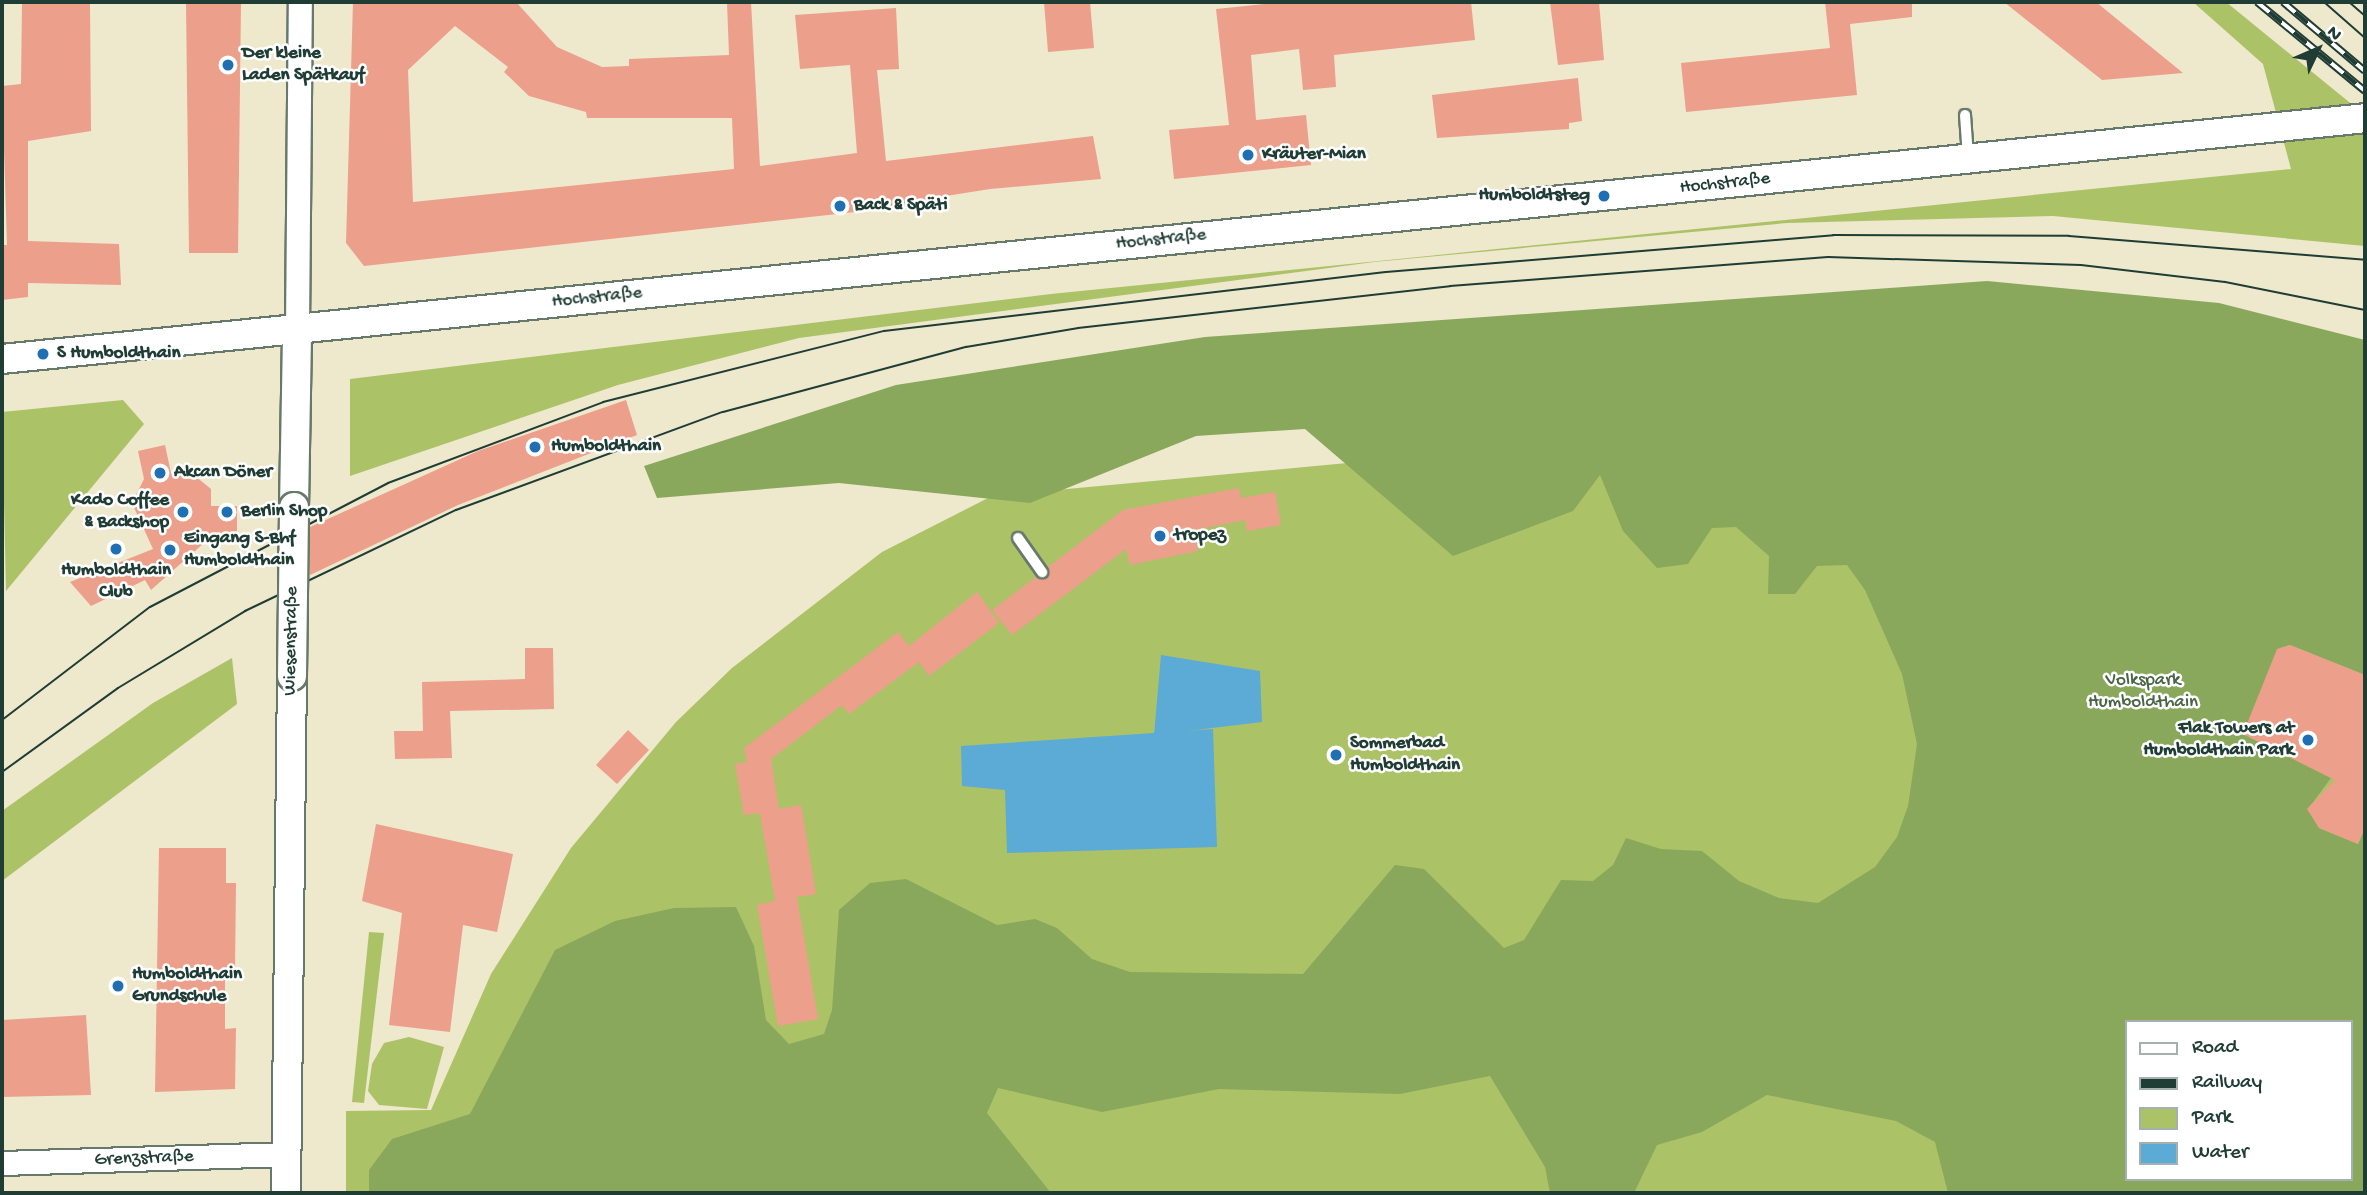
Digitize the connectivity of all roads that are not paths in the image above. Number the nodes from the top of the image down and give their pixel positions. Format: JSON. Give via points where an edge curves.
{"nodes":[{"id":1,"x":300,"y":2,"type":"edge"},
{"id":2,"x":1965,"y":115,"type":"dead end"},
{"id":3,"x":2365,"y":118,"type":"edge"},
{"id":4,"x":1969,"y":159,"type":"junction"},
{"id":5,"x":297,"y":328,"type":"junction"},
{"id":6,"x":2,"y":359,"type":"edge"},
{"id":7,"x":1018,"y":538,"type":"dead end"},
{"id":8,"x":1042,"y":572,"type":"dead end"},
{"id":9,"x":286,"y":1154,"type":"junction"},
{"id":10,"x":2,"y":1163,"type":"edge"},
{"id":11,"x":286,"y":1193,"type":"edge"}],
"edges":[{"from":1,"to":5,"type":"street","name":"Wiesenstraße"},
{"from":2,"to":4,"type":"lane"},
{"from":3,"to":4,"type":"street","name":"Hochstraße"},
{"from":4,"to":5,"type":"street","name":"Hochstraße"},
{"from":5,"to":6,"type":"street","name":"Hochstraße"},
{"from":5,"to":9,"type":"street","name":"Wiesenstraße","bridge":true},
{"from":7,"to":8,"type":"lane"},
{"from":9,"to":10,"type":"street","name":"Grenzstraße"},
{"from":9,"to":11,"type":"street","name":"Wiesenstraße"}]}
